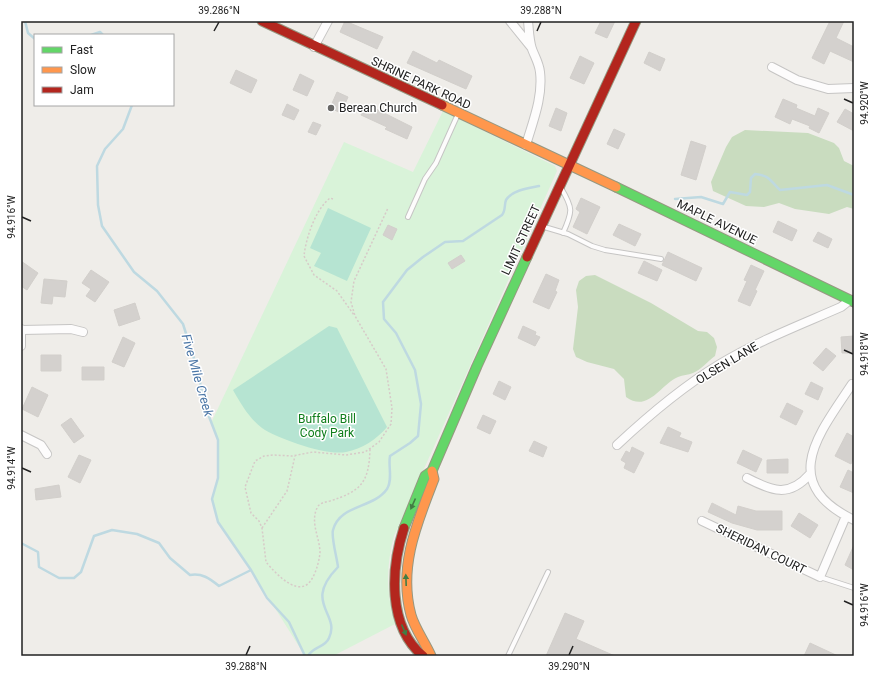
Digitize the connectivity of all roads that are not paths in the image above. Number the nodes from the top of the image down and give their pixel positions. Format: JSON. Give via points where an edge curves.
{"nodes":[{"id":1,"x":262,"y":21,"type":"edge"},
{"id":2,"x":328,"y":21,"type":"edge"},
{"id":3,"x":510,"y":21,"type":"edge"},
{"id":4,"x":528,"y":21,"type":"edge"},
{"id":5,"x":636,"y":21,"type":"edge"},
{"id":6,"x":314,"y":47,"type":"junction"},
{"id":7,"x":532,"y":47,"type":"junction"},
{"id":8,"x":772,"y":67,"type":"dead end"},
{"id":9,"x":854,"y":88,"type":"edge"},
{"id":10,"x":458,"y":114,"type":"junction"},
{"id":11,"x":526,"y":145,"type":"junction"},
{"id":12,"x":570,"y":165,"type":"junction"},
{"id":13,"x":560,"y":186,"type":"junction"},
{"id":14,"x":408,"y":217,"type":"dead end"},
{"id":15,"x":541,"y":226,"type":"junction"},
{"id":16,"x":563,"y":232,"type":"junction"},
{"id":17,"x":661,"y":259,"type":"dead end"},
{"id":18,"x":852,"y":301,"type":"edge"},
{"id":19,"x":21,"y":329,"type":"edge"},
{"id":20,"x":83,"y":332,"type":"dead end"},
{"id":21,"x":21,"y":346,"type":"edge"},
{"id":22,"x":852,"y":384,"type":"dead end"},
{"id":23,"x":21,"y":435,"type":"edge"},
{"id":24,"x":617,"y":445,"type":"dead end"},
{"id":25,"x":47,"y":454,"type":"dead end"},
{"id":26,"x":432,"y":472,"type":"junction"},
{"id":27,"x":810,"y":474,"type":"junction"},
{"id":28,"x":746,"y":478,"type":"dead end"},
{"id":29,"x":850,"y":518,"type":"edge"},
{"id":30,"x":702,"y":521,"type":"dead end"},
{"id":31,"x":548,"y":572,"type":"dead end"},
{"id":32,"x":820,"y":577,"type":"junction"},
{"id":33,"x":854,"y":588,"type":"edge"},
{"id":34,"x":423,"y":656,"type":"edge"},
{"id":35,"x":431,"y":656,"type":"edge"},
{"id":36,"x":508,"y":656,"type":"edge"}],
"edges":[{"from":1,"to":6,"type":"street","name":"SHRINE PARK ROAD"},
{"from":2,"to":6,"type":"street"},
{"from":3,"to":7,"type":"street"},
{"from":4,"to":7,"type":"street"},
{"from":5,"to":12,"type":"street","name":"LIMIT STREET"},
{"from":6,"to":10,"type":"street","name":"SHRINE PARK ROAD"},
{"from":7,"to":11,"type":"street","via":[[537,59],[540,85],[536,111]]},
{"from":8,"to":9,"type":"street","via":[[796,80],[828,89]]},
{"from":10,"to":11,"type":"street","name":"SHRINE PARK ROAD"},
{"from":10,"to":14,"type":"lane"},
{"from":11,"to":12,"type":"street","name":"SHRINE PARK ROAD"},
{"from":12,"to":13,"type":"street","name":"LIMIT STREET"},
{"from":12,"to":18,"type":"street","name":"MAPLE AVENUE"},
{"from":13,"to":15,"type":"street","name":"LIMIT STREET"},
{"from":13,"to":16,"type":"lane","via":[[572,209]]},
{"from":15,"to":16,"type":"lane"},
{"from":15,"to":26,"type":"street","name":"LIMIT STREET"},
{"from":16,"to":17,"type":"lane","via":[[605,250]]},
{"from":18,"to":24,"type":"street","name":"OLSEN LANE","via":[[758,343],[720,364],[647,416]]},
{"from":19,"to":20,"type":"street","via":[[70,329]]},
{"from":19,"to":21,"type":"street"},
{"from":22,"to":27,"type":"street","via":[[817,439],[811,452]]},
{"from":23,"to":25,"type":"street","via":[[41,445]]},
{"from":26,"to":34,"type":"street","name":"LIMIT STREET","one_way":true,"via":[[425,476],[409,512],[395,558],[394,579],[400,620],[414,650]]},
{"from":35,"to":26,"type":"street","name":"LIMIT STREET","one_way":true,"via":[[411,616],[405,566],[415,526],[434,479]]},
{"from":27,"to":28,"type":"street","via":[[801,484],[791,489],[768,489]]},
{"from":27,"to":29,"type":"street","via":[[819,492],[832,508]]},
{"from":29,"to":32,"type":"street"},
{"from":30,"to":32,"type":"street","name":"SHERIDAN COURT"},
{"from":31,"to":36,"type":"lane"},
{"from":32,"to":33,"type":"lane"}]}
